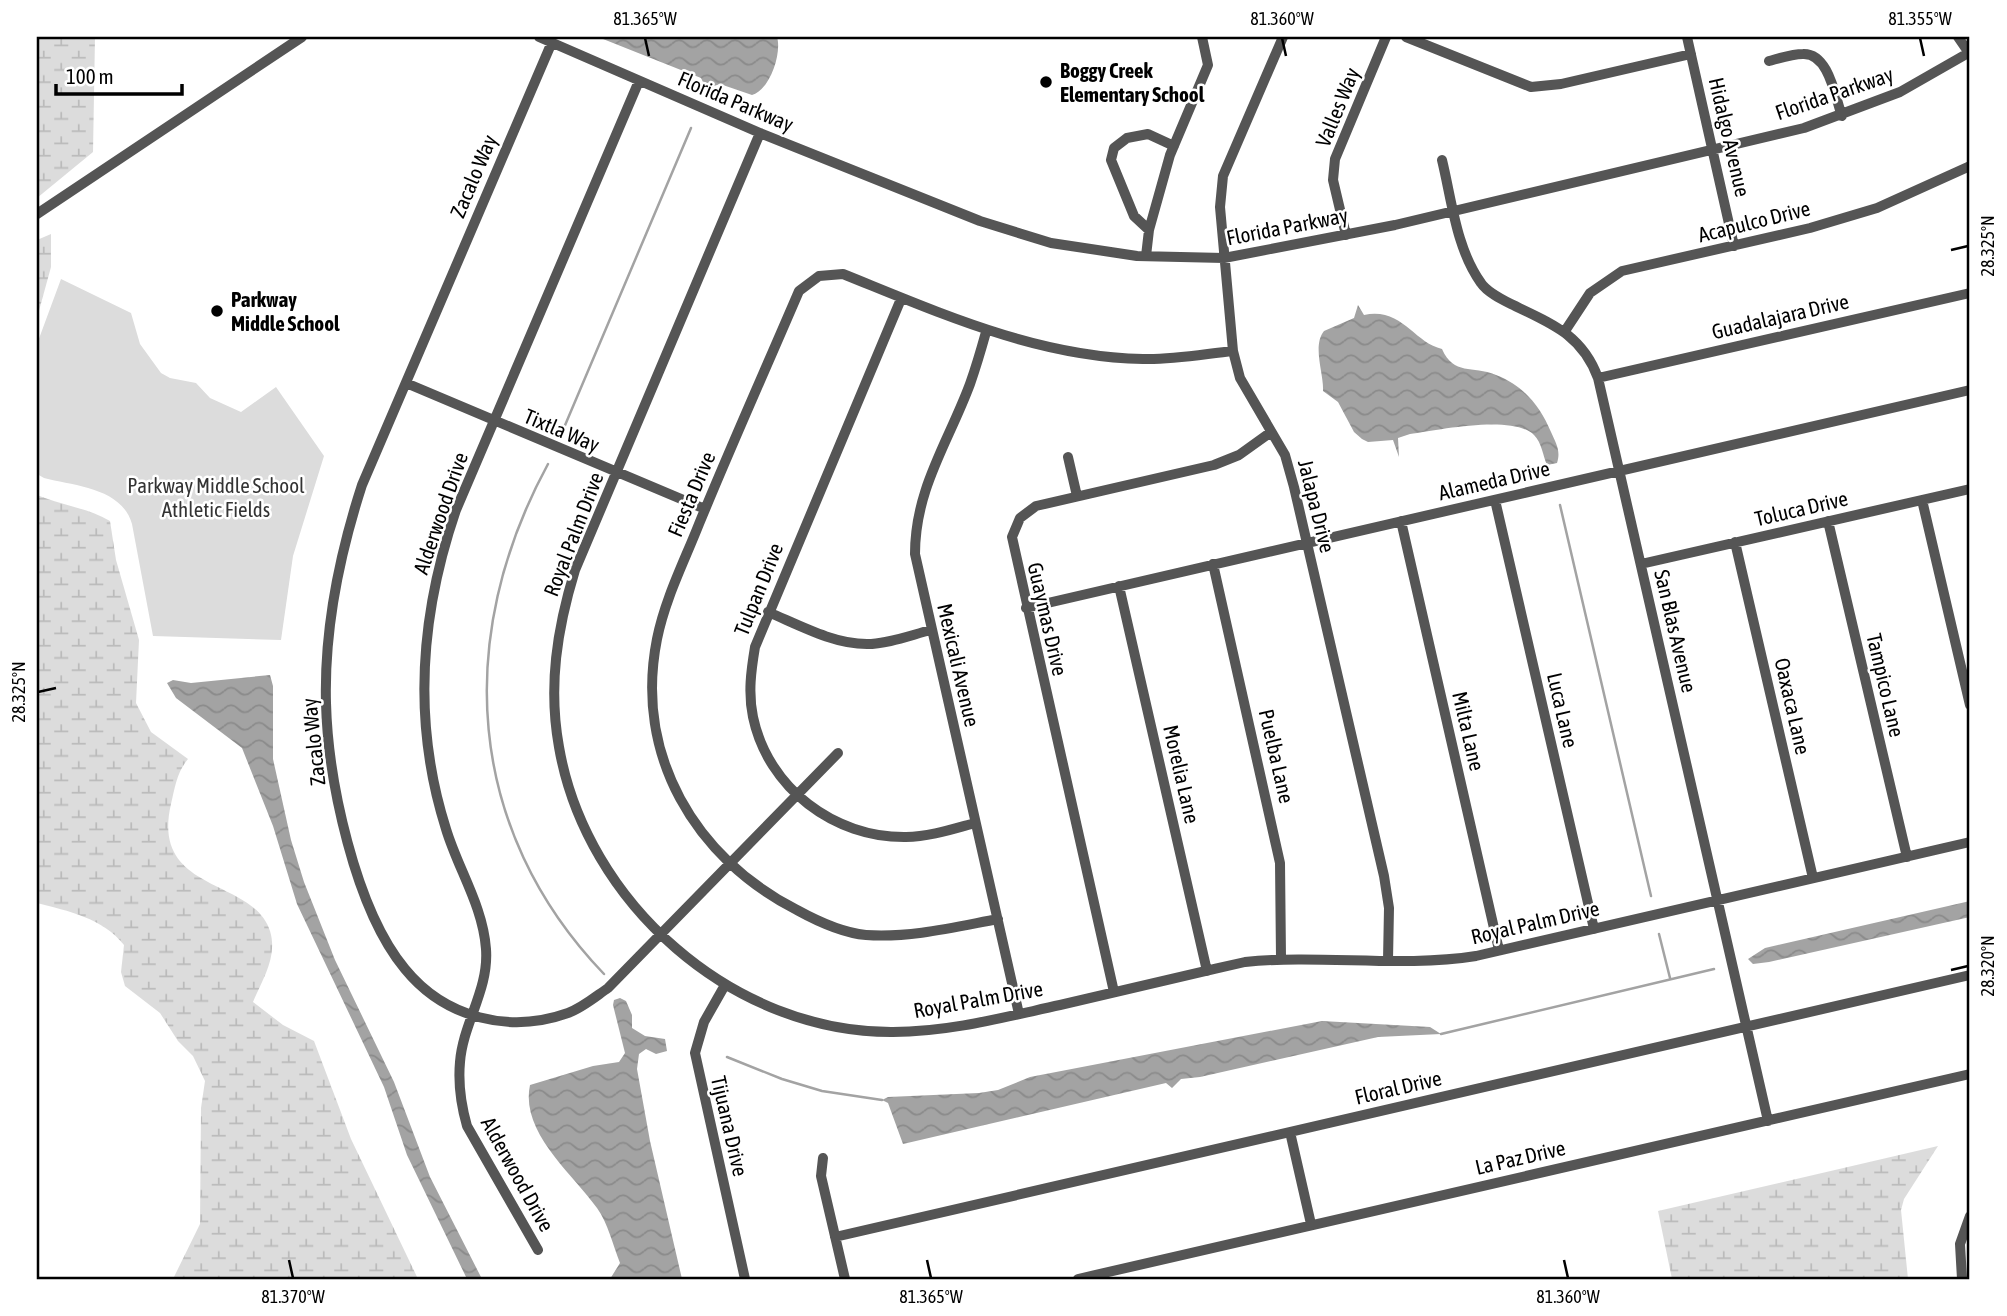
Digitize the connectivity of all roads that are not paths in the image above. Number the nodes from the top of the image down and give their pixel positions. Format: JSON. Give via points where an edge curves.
{"nodes":[{"id":1,"x":302,"y":37,"type":"edge"},
{"id":2,"x":539,"y":37,"type":"edge"},
{"id":3,"x":1202,"y":37,"type":"edge"},
{"id":4,"x":1283,"y":37,"type":"edge"},
{"id":5,"x":1387,"y":37,"type":"edge"},
{"id":6,"x":1406,"y":37,"type":"edge"},
{"id":7,"x":1687,"y":37,"type":"edge"},
{"id":8,"x":1958,"y":37,"type":"edge"},
{"id":9,"x":552,"y":42,"type":"junction"},
{"id":10,"x":1969,"y":53,"type":"edge"},
{"id":11,"x":1691,"y":54,"type":"junction"},
{"id":12,"x":1769,"y":61,"type":"dead end"},
{"id":13,"x":639,"y":81,"type":"junction"},
{"id":14,"x":1842,"y":116,"type":"junction"},
{"id":15,"x":760,"y":133,"type":"junction"},
{"id":16,"x":1174,"y":146,"type":"junction"},
{"id":17,"x":1714,"y":151,"type":"junction"},
{"id":18,"x":1442,"y":160,"type":"dead end"},
{"id":19,"x":1970,"y":166,"type":"edge"},
{"id":20,"x":1454,"y":210,"type":"junction"},
{"id":21,"x":37,"y":214,"type":"edge"},
{"id":22,"x":1149,"y":230,"type":"junction"},
{"id":23,"x":1346,"y":234,"type":"junction"},
{"id":24,"x":1734,"y":246,"type":"junction"},
{"id":25,"x":1146,"y":256,"type":"junction"},
{"id":26,"x":1224,"y":258,"type":"junction"},
{"id":27,"x":1970,"y":293,"type":"edge"},
{"id":28,"x":901,"y":299,"type":"junction"},
{"id":29,"x":1565,"y":331,"type":"junction"},
{"id":30,"x":986,"y":332,"type":"junction"},
{"id":31,"x":1233,"y":351,"type":"junction"},
{"id":32,"x":1598,"y":378,"type":"junction"},
{"id":33,"x":406,"y":383,"type":"junction"},
{"id":34,"x":1970,"y":390,"type":"edge"},
{"id":35,"x":495,"y":422,"type":"junction"},
{"id":36,"x":1271,"y":432,"type":"junction"},
{"id":37,"x":1068,"y":457,"type":"dead end"},
{"id":38,"x":1619,"y":471,"type":"junction"},
{"id":39,"x":617,"y":473,"type":"junction"},
{"id":40,"x":1970,"y":489,"type":"edge"},
{"id":41,"x":1077,"y":496,"type":"junction"},
{"id":42,"x":1494,"y":500,"type":"junction"},
{"id":43,"x":1922,"y":500,"type":"junction"},
{"id":44,"x":705,"y":509,"type":"junction"},
{"id":45,"x":1401,"y":521,"type":"junction"},
{"id":46,"x":1828,"y":521,"type":"junction"},
{"id":47,"x":1735,"y":542,"type":"junction"},
{"id":48,"x":1307,"y":543,"type":"junction"},
{"id":49,"x":1213,"y":564,"type":"junction"},
{"id":50,"x":1641,"y":564,"type":"junction"},
{"id":51,"x":1119,"y":586,"type":"junction"},
{"id":52,"x":1026,"y":608,"type":"junction"},
{"id":53,"x":768,"y":612,"type":"junction"},
{"id":54,"x":931,"y":630,"type":"junction"},
{"id":55,"x":1970,"y":705,"type":"edge"},
{"id":56,"x":838,"y":752,"type":"dead end"},
{"id":57,"x":797,"y":796,"type":"junction"},
{"id":58,"x":975,"y":823,"type":"junction"},
{"id":59,"x":1970,"y":842,"type":"edge"},
{"id":60,"x":1907,"y":857,"type":"junction"},
{"id":61,"x":728,"y":865,"type":"junction"},
{"id":62,"x":1812,"y":878,"type":"junction"},
{"id":63,"x":1718,"y":900,"type":"junction"},
{"id":64,"x":998,"y":919,"type":"junction"},
{"id":65,"x":1594,"y":929,"type":"junction"},
{"id":66,"x":660,"y":935,"type":"junction"},
{"id":67,"x":1499,"y":950,"type":"junction"},
{"id":68,"x":1281,"y":958,"type":"junction"},
{"id":69,"x":1388,"y":960,"type":"junction"},
{"id":70,"x":1208,"y":971,"type":"junction"},
{"id":71,"x":1970,"y":975,"type":"edge"},
{"id":72,"x":725,"y":985,"type":"junction"},
{"id":73,"x":1114,"y":992,"type":"junction"},
{"id":74,"x":1019,"y":1014,"type":"junction"},
{"id":75,"x":473,"y":1018,"type":"junction"},
{"id":76,"x":1747,"y":1027,"type":"junction"},
{"id":77,"x":1970,"y":1074,"type":"edge"},
{"id":78,"x":1768,"y":1121,"type":"junction"},
{"id":79,"x":1290,"y":1132,"type":"junction"},
{"id":80,"x":823,"y":1158,"type":"dead end"},
{"id":81,"x":1970,"y":1216,"type":"edge"},
{"id":82,"x":1311,"y":1224,"type":"junction"},
{"id":83,"x":835,"y":1237,"type":"junction"},
{"id":84,"x":538,"y":1250,"type":"dead end"},
{"id":85,"x":745,"y":1279,"type":"edge"},
{"id":86,"x":845,"y":1279,"type":"edge"},
{"id":87,"x":1078,"y":1279,"type":"edge"},
{"id":88,"x":1962,"y":1279,"type":"edge"}],
"edges":[{"from":1,"to":21,"type":"street"},
{"from":2,"to":9,"type":"street","name":"Florida Parkway"},
{"from":3,"to":16,"type":"street","via":[[1208,65]]},
{"from":4,"to":26,"type":"street","name":"Jalapa Drive","via":[[1223,176]]},
{"from":5,"to":23,"type":"street","name":"Valles Way","via":[[1335,159],[1333,180]]},
{"from":6,"to":11,"type":"street","via":[[1531,88]]},
{"from":7,"to":11,"type":"street","name":"Hidalgo Avenue"},
{"from":8,"to":10,"type":"street"},
{"from":9,"to":13,"type":"street","name":"Florida Parkway"},
{"from":9,"to":33,"type":"street","name":"Zacalo Way"},
{"from":10,"to":14,"type":"street","name":"Florida Parkway","via":[[1900,92]]},
{"from":11,"to":17,"type":"street","name":"Hidalgo Avenue"},
{"from":12,"to":14,"type":"street","via":[[1805,53],[1817,57]]},
{"from":13,"to":15,"type":"street","name":"Florida Parkway"},
{"from":13,"to":35,"type":"street","name":"Alderwood Drive"},
{"from":14,"to":17,"type":"street","name":"Florida Parkway"},
{"from":15,"to":25,"type":"street","name":"Florida Parkway","via":[[980,221],[1051,243]]},
{"from":15,"to":39,"type":"street","name":"Royal Palm Drive"},
{"from":16,"to":22,"type":"street"},
{"from":16,"to":22,"type":"street","via":[[1148,134],[1127,138],[1114,148],[1111,160],[1134,216]]},
{"from":17,"to":20,"type":"street","name":"Florida Parkway"},
{"from":17,"to":24,"type":"street","name":"Hidalgo Avenue"},
{"from":18,"to":20,"type":"street","name":"San Blas Avenue"},
{"from":19,"to":24,"type":"street","name":"Acapulco Drive","via":[[1877,208]]},
{"from":20,"to":23,"type":"street","name":"Florida Parkway"},
{"from":20,"to":29,"type":"street","name":"San Blas Avenue","via":[[1464,254],[1482,285]]},
{"from":22,"to":25,"type":"street"},
{"from":23,"to":26,"type":"street","name":"Florida Parkway"},
{"from":24,"to":29,"type":"street","name":"Acapulco Drive","via":[[1622,271],[1590,293]]},
{"from":25,"to":26,"type":"street","name":"Florida Parkway"},
{"from":26,"to":31,"type":"street","name":"Jalapa Drive"},
{"from":27,"to":32,"type":"street","name":"Guadalajara Drive"},
{"from":28,"to":30,"type":"street","name":"Fiesta Drive"},
{"from":28,"to":44,"type":"street","name":"Fiesta Drive","via":[[843,274],[827,274],[799,290]]},
{"from":28,"to":53,"type":"street","name":"Tulpan Drive"},
{"from":29,"to":32,"type":"street","name":"San Blas Avenue","via":[[1591,358]]},
{"from":30,"to":31,"type":"street","name":"Fiesta Drive","via":[[1087,354],[1143,359]]},
{"from":30,"to":54,"type":"street","name":"Mexicali Avenue","via":[[970,384],[922,494],[915,523],[915,554]]},
{"from":31,"to":36,"type":"street","name":"Jalapa Drive","via":[[1240,378]]},
{"from":32,"to":38,"type":"street","name":"San Blas Avenue"},
{"from":33,"to":35,"type":"street","name":"Tixtla Way"},
{"from":33,"to":75,"type":"street","name":"Zacalo Way","via":[[342,545],[330,620],[326,703],[333,772],[359,879],[385,939],[405,970],[443,1002]]},
{"from":34,"to":38,"type":"street","name":"Alameda Drive"},
{"from":35,"to":39,"type":"street","name":"Tixtla Way"},
{"from":35,"to":75,"type":"street","name":"Alderwood Drive","via":[[445,544],[424,646],[426,743],[436,798],[485,933],[485,980]]},
{"from":36,"to":41,"type":"street","name":"Guaymas Drive","via":[[1239,455],[1214,465]]},
{"from":36,"to":48,"type":"street","name":"Jalapa Drive","via":[[1285,455]]},
{"from":37,"to":41,"type":"street"},
{"from":38,"to":42,"type":"street","name":"Alameda Drive"},
{"from":38,"to":50,"type":"street","name":"San Blas Avenue"},
{"from":39,"to":44,"type":"street","name":"Tixtla Way"},
{"from":39,"to":66,"type":"street","name":"Royal Palm Drive","via":[[566,599],[554,665],[554,700],[559,747],[584,828],[618,885]]},
{"from":40,"to":43,"type":"street","name":"Toluca Drive"},
{"from":41,"to":52,"type":"street","name":"Guaymas Drive","via":[[1036,506],[1020,518],[1012,537]]},
{"from":42,"to":45,"type":"street","name":"Alameda Drive"},
{"from":42,"to":65,"type":"street","name":"Luca Lane"},
{"from":43,"to":46,"type":"street","name":"Toluca Drive"},
{"from":43,"to":55,"type":"street"},
{"from":44,"to":61,"type":"street","name":"Fiesta Drive","via":[[660,625],[653,669],[654,710],[660,745],[685,809]]},
{"from":45,"to":48,"type":"street","name":"Alameda Drive"},
{"from":45,"to":67,"type":"street","name":"Milta Lane"},
{"from":46,"to":47,"type":"street","name":"Toluca Drive"},
{"from":46,"to":60,"type":"street","name":"Tampico Lane"},
{"from":47,"to":50,"type":"street","name":"Toluca Drive"},
{"from":47,"to":62,"type":"street","name":"Oaxaca Lane"},
{"from":48,"to":49,"type":"street","name":"Alameda Drive"},
{"from":48,"to":69,"type":"street","name":"Jalapa Drive","via":[[1384,876]]},
{"from":49,"to":51,"type":"street","name":"Alameda Drive"},
{"from":49,"to":68,"type":"street","name":"Puelba Lane","via":[[1280,863]]},
{"from":50,"to":63,"type":"street","name":"San Blas Avenue"},
{"from":51,"to":52,"type":"street","name":"Alameda Drive"},
{"from":51,"to":70,"type":"street","name":"Morelia Lane"},
{"from":52,"to":73,"type":"street","name":"Guaymas Drive"},
{"from":53,"to":54,"type":"street","via":[[855,643],[880,643]]},
{"from":53,"to":57,"type":"street","name":"Tulpan Drive","via":[[750,679],[752,715],[775,770]]},
{"from":54,"to":58,"type":"street","name":"Mexicali Avenue"},
{"from":56,"to":57,"type":"street","name":"Zacalo Way"},
{"from":57,"to":58,"type":"street","name":"Tulpan Drive","via":[[841,825],[883,836],[908,837]]},
{"from":57,"to":61,"type":"street","name":"Zacalo Way"},
{"from":58,"to":64,"type":"street","name":"Mexicali Avenue"},
{"from":59,"to":60,"type":"street","name":"Royal Palm Drive"},
{"from":60,"to":62,"type":"street","name":"Royal Palm Drive"},
{"from":61,"to":64,"type":"street","name":"Fiesta Drive","via":[[780,902],[817,921],[864,935],[919,933]]},
{"from":61,"to":66,"type":"street","name":"Zacalo Way"},
{"from":62,"to":63,"type":"street","name":"Royal Palm Drive"},
{"from":63,"to":65,"type":"street","name":"Royal Palm Drive"},
{"from":63,"to":76,"type":"street","name":"San Blas Avenue"},
{"from":64,"to":74,"type":"street","name":"Mexicali Avenue"},
{"from":65,"to":67,"type":"street","name":"Royal Palm Drive"},
{"from":66,"to":72,"type":"street","name":"Royal Palm Drive"},
{"from":66,"to":75,"type":"street","name":"Zacalo Way","via":[[608,988],[569,1012],[523,1022]]},
{"from":67,"to":69,"type":"street","name":"Royal Palm Drive","via":[[1437,962]]},
{"from":68,"to":69,"type":"street","name":"Royal Palm Drive"},
{"from":68,"to":70,"type":"street","name":"Royal Palm Drive"},
{"from":70,"to":73,"type":"street","name":"Royal Palm Drive"},
{"from":71,"to":76,"type":"street","name":"Floral Drive"},
{"from":72,"to":74,"type":"street","name":"Royal Palm Drive","via":[[796,1015],[851,1029],[944,1029]]},
{"from":72,"to":85,"type":"street","name":"Tijuana Drive","via":[[704,1022],[695,1053]]},
{"from":73,"to":74,"type":"street","name":"Royal Palm Drive"},
{"from":75,"to":84,"type":"street","name":"Alderwood Drive","via":[[460,1060],[467,1126]]},
{"from":76,"to":78,"type":"street","name":"San Blas Avenue"},
{"from":76,"to":79,"type":"street","name":"Floral Drive"},
{"from":77,"to":78,"type":"street","name":"La Paz Drive"},
{"from":78,"to":82,"type":"street","name":"La Paz Drive"},
{"from":79,"to":82,"type":"street"},
{"from":79,"to":83,"type":"street","name":"Floral Drive"},
{"from":80,"to":83,"type":"street","via":[[821,1176]]},
{"from":81,"to":88,"type":"street","via":[[1960,1244]]},
{"from":82,"to":87,"type":"street","name":"La Paz Drive"},
{"from":83,"to":86,"type":"street"}]}
